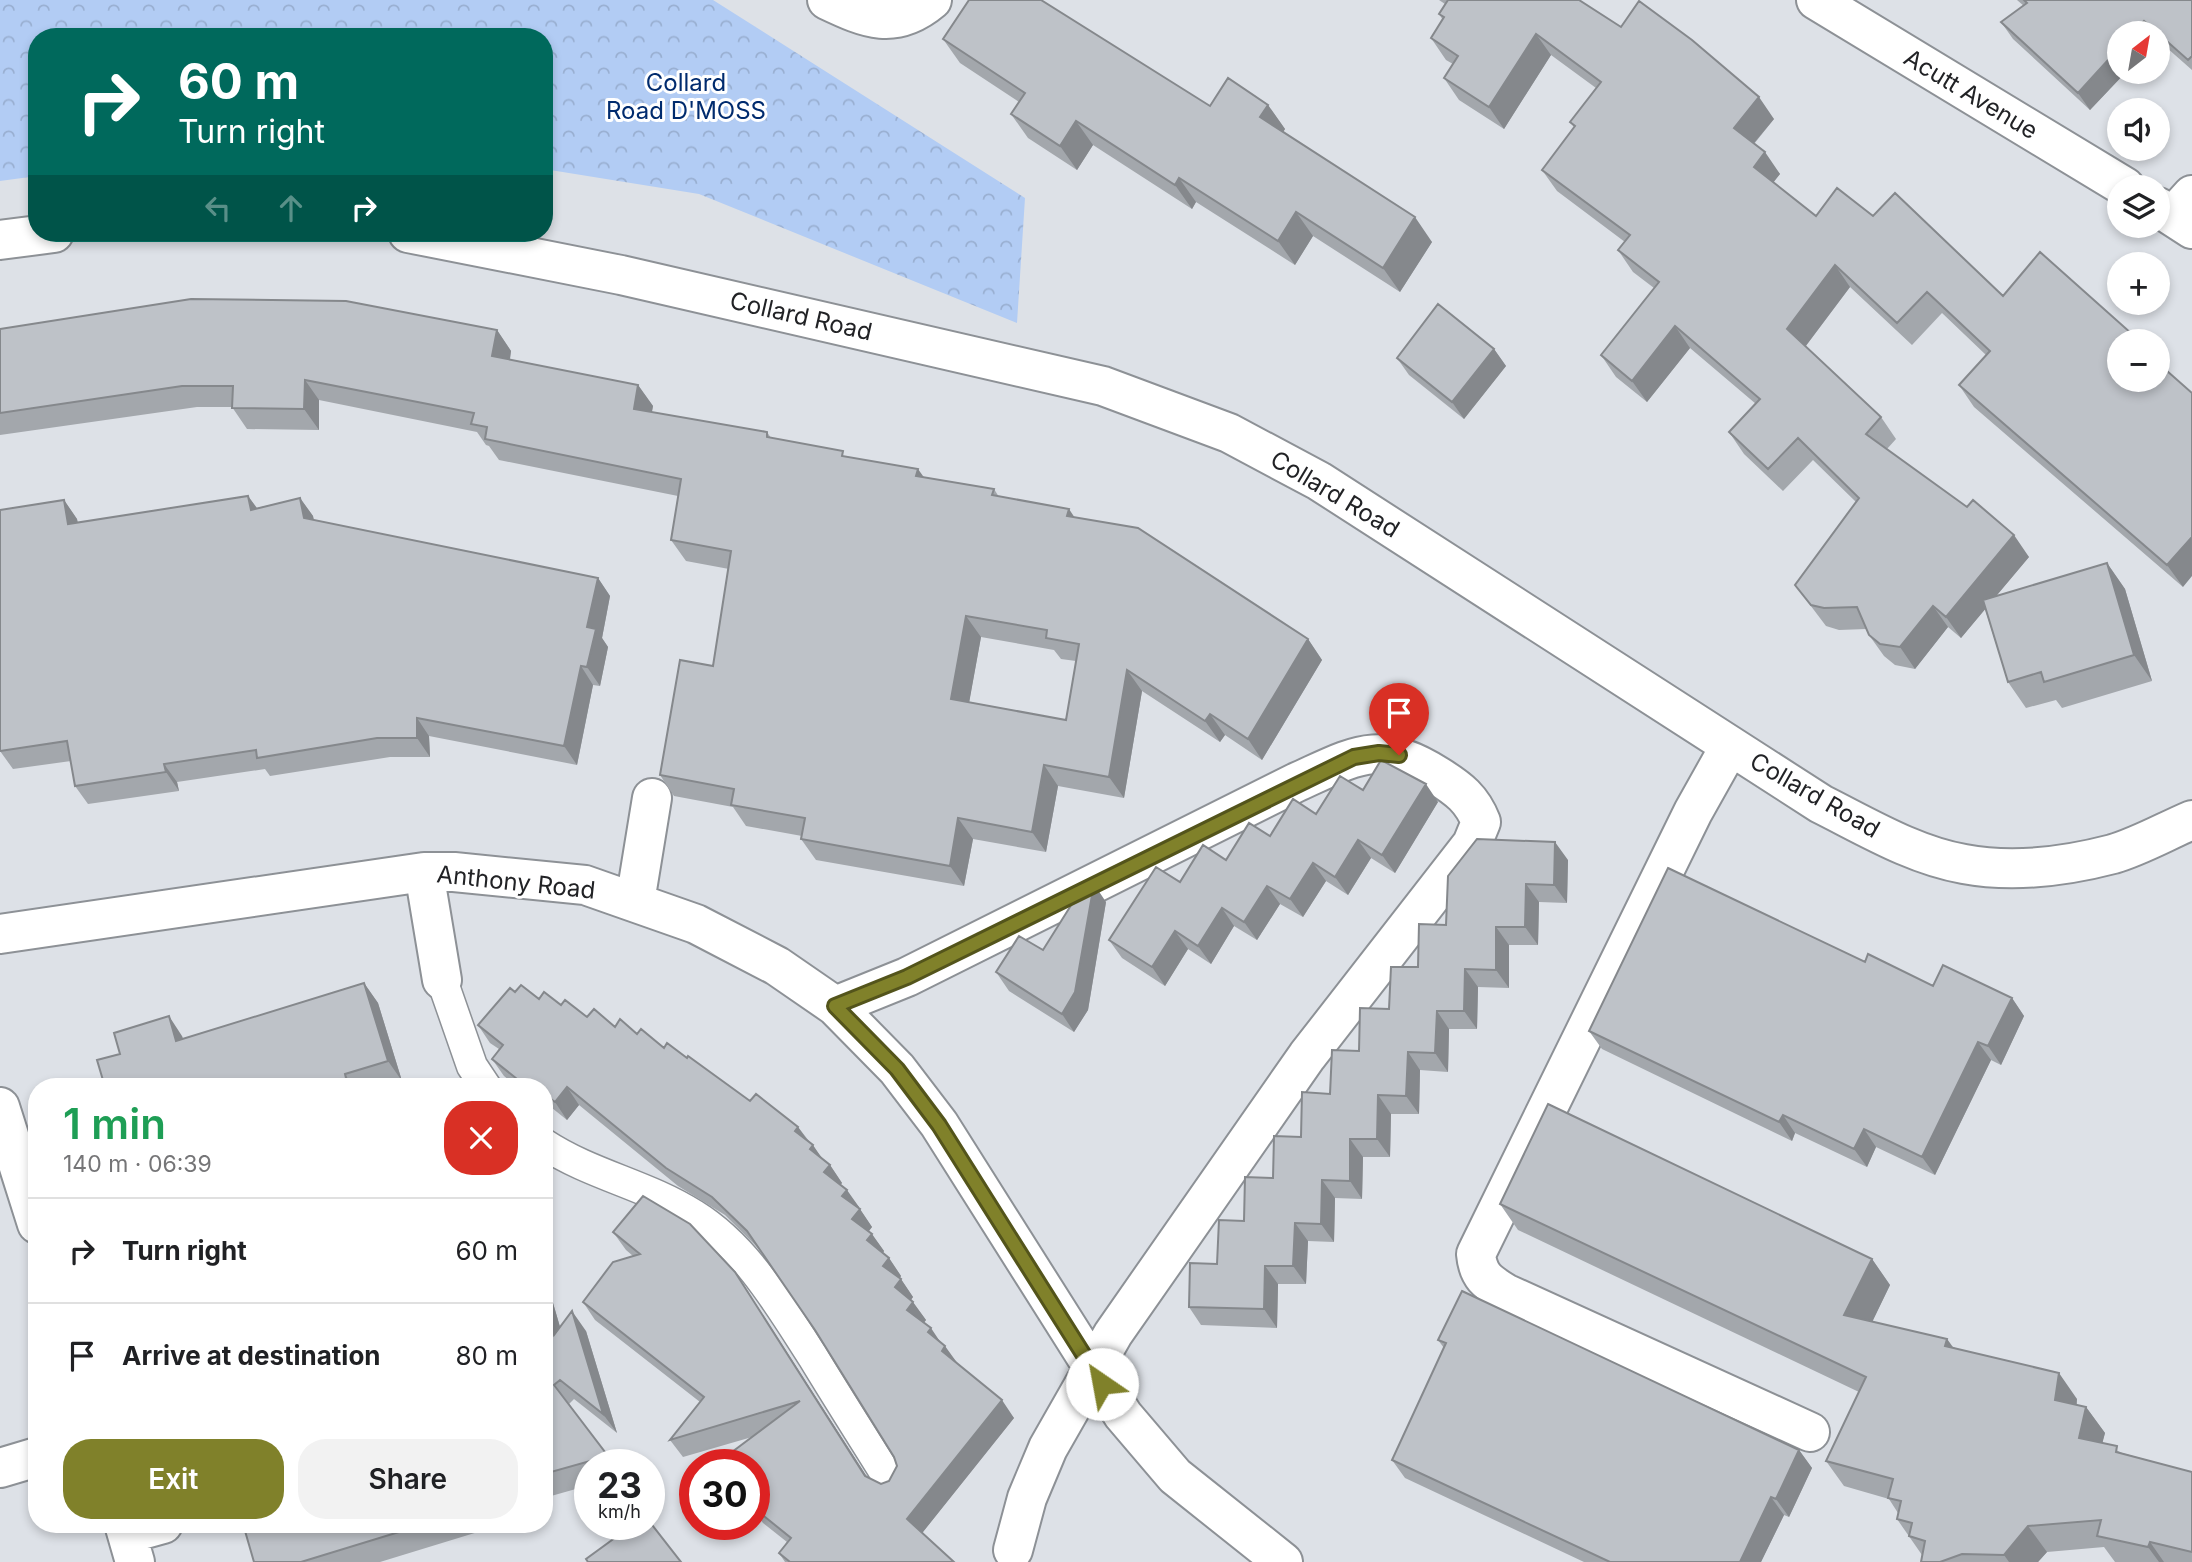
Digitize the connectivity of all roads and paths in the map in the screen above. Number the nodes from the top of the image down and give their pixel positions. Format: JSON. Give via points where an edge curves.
{"nodes":[{"id":1,"x":827,"y":0,"type":"edge"},
{"id":2,"x":932,"y":0,"type":"edge"},
{"id":3,"x":1816,"y":0,"type":"edge"},
{"id":4,"x":2107,"y":176,"type":"edge"},
{"id":5,"x":28,"y":236,"type":"edge"},
{"id":6,"x":0,"y":240,"type":"edge"},
{"id":7,"x":454,"y":242,"type":"edge"},
{"id":8,"x":1730,"y":746,"type":"junction"},
{"id":9,"x":652,"y":798,"type":"dead end"},
{"id":10,"x":2192,"y":820,"type":"edge"},
{"id":11,"x":424,"y":872,"type":"junction"},
{"id":12,"x":635,"y":902,"type":"junction"},
{"id":13,"x":0,"y":934,"type":"edge"},
{"id":14,"x":442,"y":980,"type":"joint"},
{"id":15,"x":835,"y":1006,"type":"junction"},
{"id":16,"x":480,"y":1078,"type":"edge"},
{"id":17,"x":0,"y":1107,"type":"edge"},
{"id":18,"x":553,"y":1149,"type":"edge"},
{"id":19,"x":28,"y":1196,"type":"edge"},
{"id":20,"x":1091,"y":1368,"type":"junction"},
{"id":21,"x":1810,"y":1432,"type":"dead end"},
{"id":22,"x":28,"y":1460,"type":"edge"},
{"id":23,"x":0,"y":1468,"type":"edge"},
{"id":24,"x":892,"y":1485,"type":"edge"},
{"id":25,"x":1014,"y":1556,"type":"edge"},
{"id":26,"x":1283,"y":1562,"type":"edge"}],
"edges":[{"from":1,"to":2,"type":"street","via":[[879,19],[907,16]]},
{"from":3,"to":4,"type":"street","name":"Acutt Avenue"},
{"from":5,"to":6,"type":"street"},
{"from":7,"to":8,"type":"street","name":"Collard Road","via":[[621,275],[1103,386],[1229,433],[1319,481]]},
{"from":8,"to":10,"type":"street","name":"Collard Road","via":[[1833,810],[1901,844],[1965,864],[2022,867],[2066,863],[2115,853]]},
{"from":8,"to":21,"type":"street","via":[[1693,812],[1476,1254],[1484,1281],[1505,1293]]},
{"from":9,"to":12,"type":"street"},
{"from":11,"to":12,"type":"street","name":"Anthony Road","via":[[585,885]]},
{"from":11,"to":13,"type":"street","name":"Anthony Road"},
{"from":11,"to":14,"type":"street"},
{"from":12,"to":15,"type":"street","name":"Anthony Road","via":[[696,924],[777,966]]},
{"from":14,"to":16,"type":"lane"},
{"from":15,"to":20,"type":"street","name":"Anthony Road","via":[[897,1069],[939,1125]]},
{"from":15,"to":20,"type":"street","via":[[907,977],[1354,757],[1399,755],[1462,791],[1475,807],[1481,822],[1472,844],[1307,1056]]},
{"from":17,"to":19,"type":"street"},
{"from":18,"to":24,"type":"lane","via":[[695,1215],[734,1247],[778,1301]]},
{"from":20,"to":25,"type":"street","via":[[1027,1498]]},
{"from":20,"to":26,"type":"street","name":"Anthony Road","via":[[1123,1415],[1175,1476]]},
{"from":22,"to":23,"type":"street"}]}
